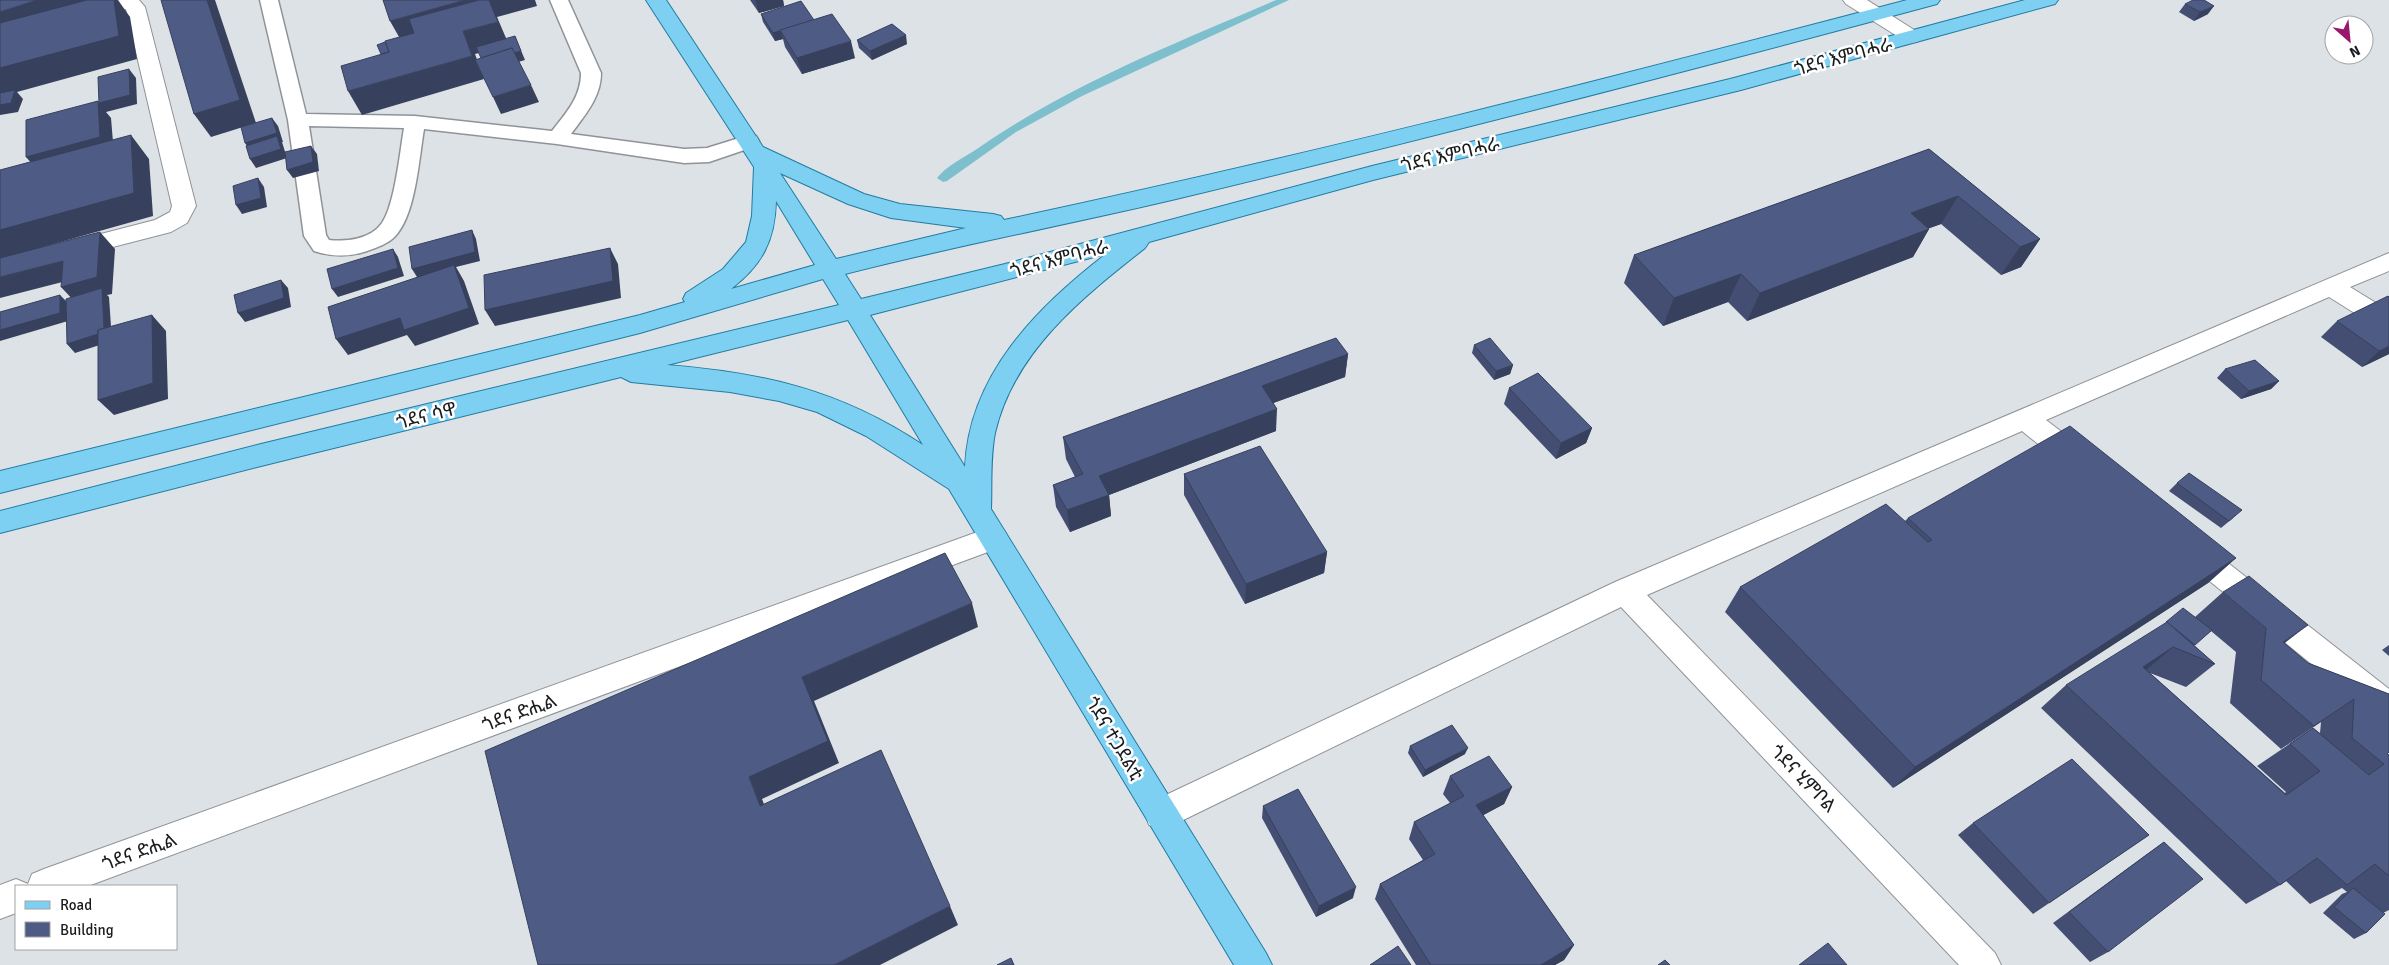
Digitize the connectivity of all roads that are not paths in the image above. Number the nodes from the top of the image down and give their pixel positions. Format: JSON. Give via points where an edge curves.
{"nodes":[{"id":1,"x":269,"y":0,"type":"edge"},
{"id":2,"x":558,"y":0,"type":"edge"},
{"id":3,"x":656,"y":0,"type":"edge"},
{"id":4,"x":1853,"y":0,"type":"edge"},
{"id":5,"x":1930,"y":0,"type":"edge"},
{"id":6,"x":2048,"y":0,"type":"edge"},
{"id":7,"x":1876,"y":15,"type":"junction"},
{"id":8,"x":63,"y":21,"type":"edge"},
{"id":9,"x":1912,"y":37,"type":"junction"},
{"id":10,"x":298,"y":120,"type":"junction"},
{"id":11,"x":415,"y":122,"type":"junction"},
{"id":12,"x":557,"y":138,"type":"junction"},
{"id":13,"x":756,"y":153,"type":"junction"},
{"id":14,"x":1024,"y":224,"type":"junction"},
{"id":15,"x":1150,"y":232,"type":"junction"},
{"id":16,"x":2389,"y":260,"type":"edge"},
{"id":17,"x":0,"y":268,"type":"edge"},
{"id":18,"x":830,"y":269,"type":"junction"},
{"id":19,"x":2331,"y":287,"type":"junction"},
{"id":20,"x":854,"y":310,"type":"junction"},
{"id":21,"x":2389,"y":323,"type":"edge"},
{"id":22,"x":640,"y":324,"type":"junction"},
{"id":23,"x":607,"y":370,"type":"junction"},
{"id":24,"x":2026,"y":419,"type":"junction"},
{"id":25,"x":2096,"y":474,"type":"edge"},
{"id":26,"x":0,"y":482,"type":"edge"},
{"id":27,"x":960,"y":484,"type":"junction"},
{"id":28,"x":977,"y":510,"type":"junction"},
{"id":29,"x":0,"y":522,"type":"edge"},
{"id":30,"x":2173,"y":536,"type":"edge"},
{"id":31,"x":994,"y":538,"type":"junction"},
{"id":32,"x":1625,"y":591,"type":"junction"},
{"id":33,"x":2389,"y":708,"type":"edge"},
{"id":34,"x":1161,"y":814,"type":"junction"},
{"id":35,"x":47,"y":885,"type":"edge"},
{"id":36,"x":15,"y":896,"type":"edge"},
{"id":37,"x":0,"y":902,"type":"edge"},
{"id":38,"x":1254,"y":965,"type":"edge"},
{"id":39,"x":1983,"y":965,"type":"edge"}],
"edges":[{"from":1,"to":10,"type":"lane"},
{"from":2,"to":12,"type":"lane","via":[[591,73],[592,82],[590,92]]},
{"from":3,"to":13,"type":"main road","name":"ጎደና ተጋደልቲ"},
{"from":4,"to":7,"type":"street"},
{"from":5,"to":7,"type":"main road","name":"ጎደና እምባሓራ"},
{"from":6,"to":9,"type":"main road","name":"ጎደና እምባሓራ"},
{"from":7,"to":9,"type":"street"},
{"from":7,"to":14,"type":"main road","name":"ጎደና እምባሓራ","via":[[1609,85]]},
{"from":8,"to":17,"type":"street","via":[[117,4],[130,3],[134,6],[184,206],[179,216],[163,226]]},
{"from":9,"to":15,"type":"main road","name":"ጎደና እምባሓራ"},
{"from":10,"to":11,"type":"lane"},
{"from":10,"to":11,"type":"lane","via":[[315,236],[322,246],[334,250],[370,242],[390,229],[397,214]]},
{"from":11,"to":12,"type":"lane"},
{"from":12,"to":13,"type":"lane","via":[[698,156]]},
{"from":13,"to":14,"type":"main road","via":[[856,199],[899,212]]},
{"from":13,"to":18,"type":"main road","name":"ጎደና ተጋደልቲ"},
{"from":13,"to":22,"type":"main road","via":[[762,216],[758,242],[743,264],[713,290]]},
{"from":14,"to":18,"type":"main road","name":"ጎደና እምባሓራ"},
{"from":15,"to":20,"type":"main road","name":"ጎደና እምባሓራ","via":[[1005,273]]},
{"from":15,"to":28,"type":"main road","via":[[1070,294],[1016,356],[992,400],[982,435]]},
{"from":16,"to":19,"type":"street"},
{"from":18,"to":20,"type":"main road","name":"ጎደና ተጋደልቲ"},
{"from":18,"to":22,"type":"main road","name":"ጎደና ሳዋ"},
{"from":19,"to":21,"type":"street"},
{"from":19,"to":24,"type":"street"},
{"from":20,"to":23,"type":"main road","name":"ጎደና ሳዋ"},
{"from":20,"to":27,"type":"main road","name":"ጎደና ተጋደልቲ"},
{"from":22,"to":26,"type":"main road","name":"ጎደና ሳዋ"},
{"from":23,"to":27,"type":"main road","via":[[771,388],[827,405],[878,430]]},
{"from":23,"to":29,"type":"main road","name":"ጎደና ሳዋ"},
{"from":24,"to":25,"type":"street"},
{"from":24,"to":32,"type":"street"},
{"from":27,"to":28,"type":"main road","name":"ጎደና ተጋደልቲ"},
{"from":28,"to":31,"type":"main road","name":"ጎደና ተጋደልቲ"},
{"from":30,"to":33,"type":"street"},
{"from":31,"to":34,"type":"main road","name":"ጎደና ተጋደልቲ"},
{"from":31,"to":35,"type":"street","name":"ጎደና ድሒል"},
{"from":32,"to":34,"type":"street"},
{"from":32,"to":39,"type":"street","name":"ጎደና ሂምቦል"},
{"from":34,"to":38,"type":"main road","name":"ጎደና ተጋደልቲ"},
{"from":36,"to":37,"type":"street"}]}
